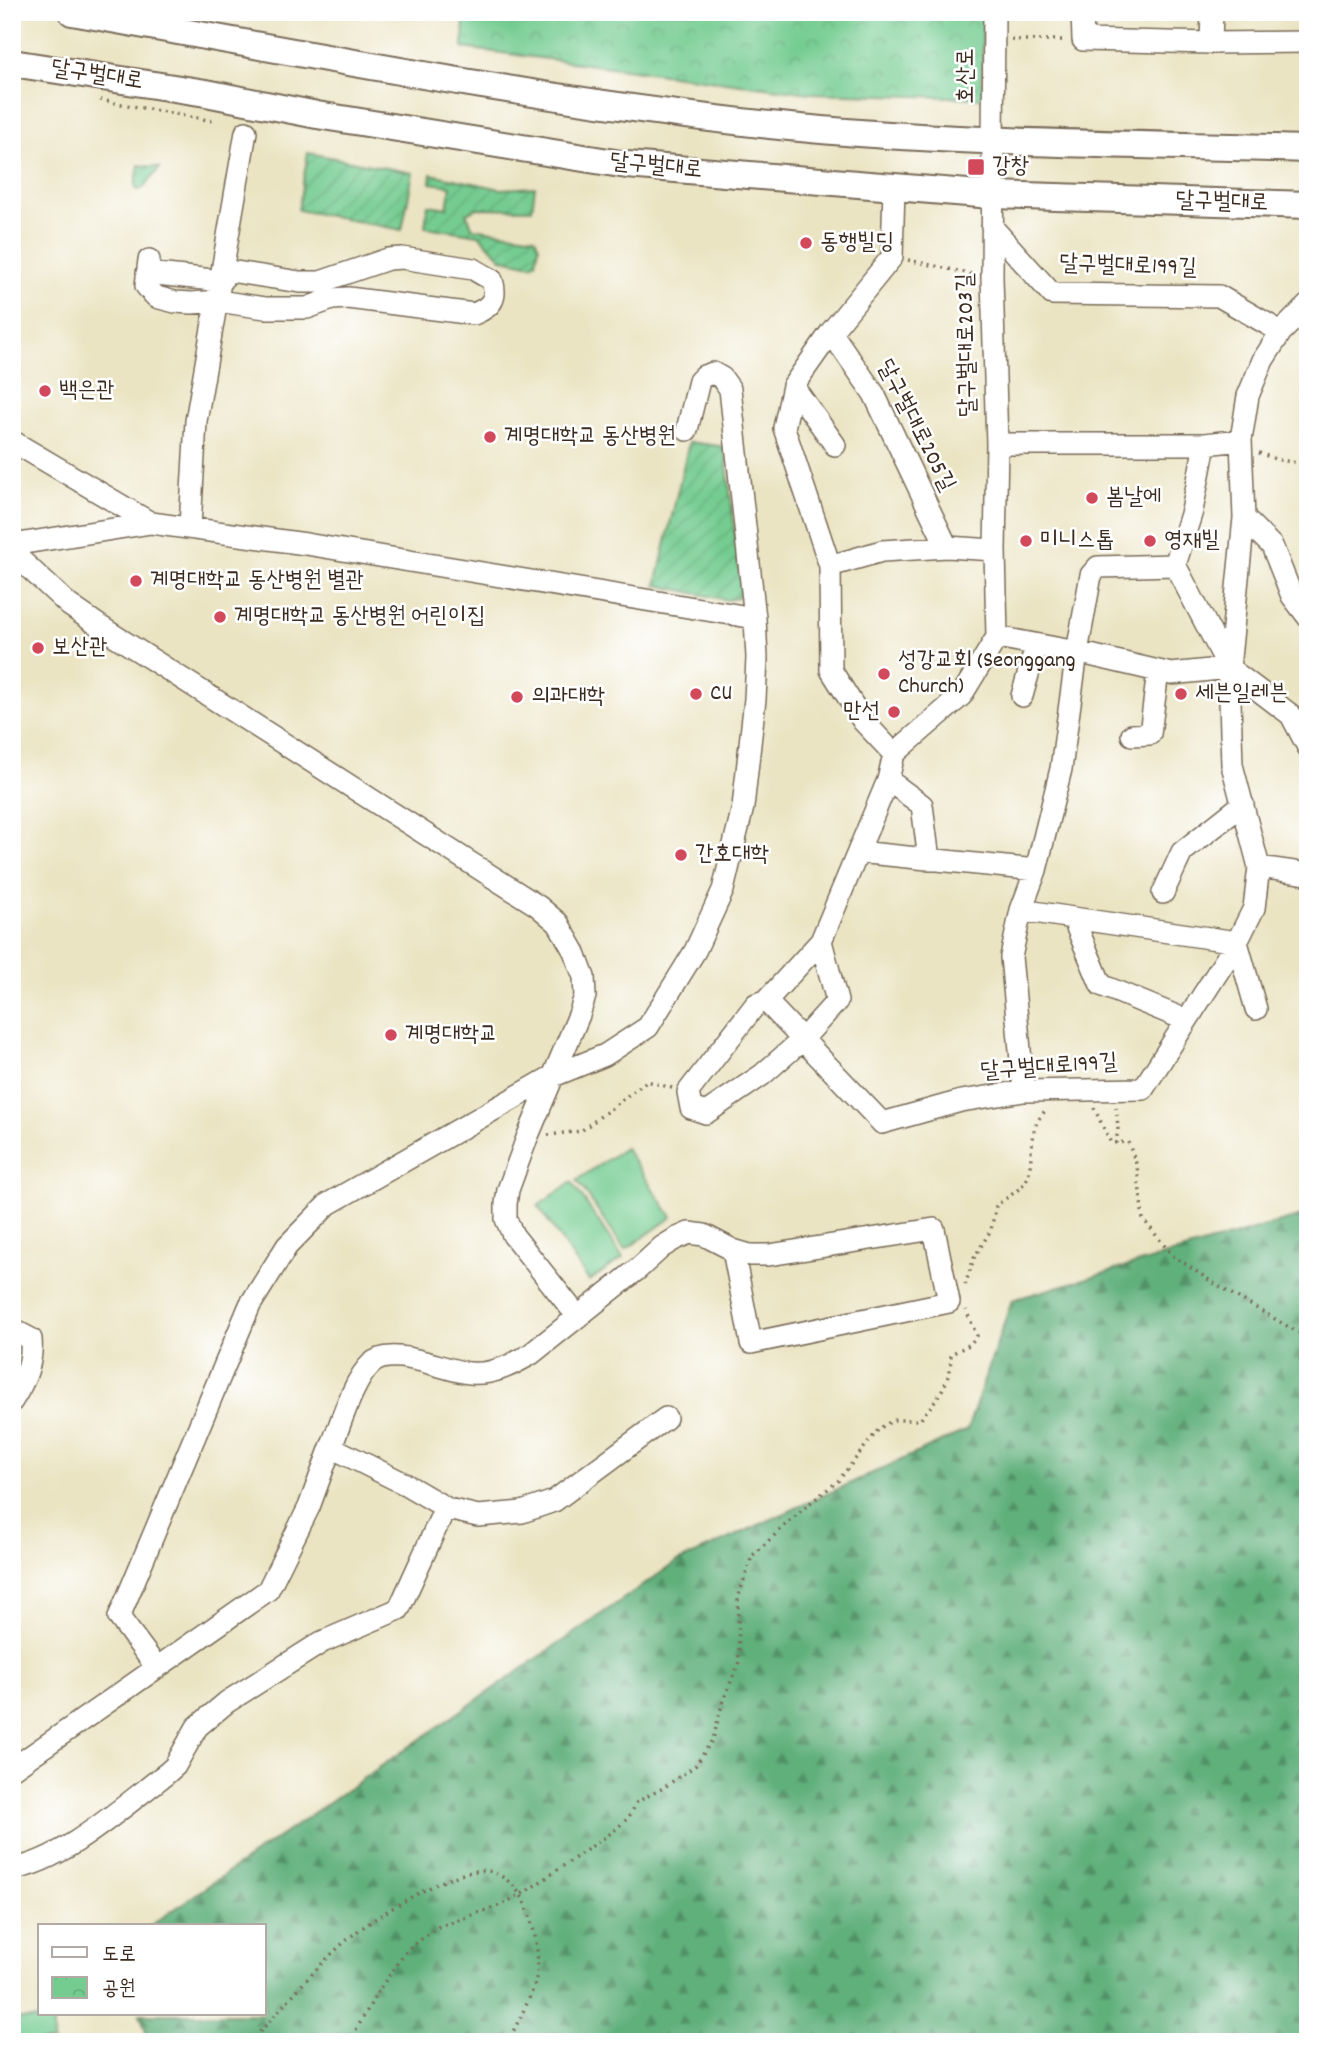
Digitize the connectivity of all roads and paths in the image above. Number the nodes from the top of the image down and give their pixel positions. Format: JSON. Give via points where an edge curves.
{"nodes":[{"id":1,"x":72,"y":12,"type":"edge"},
{"id":2,"x":994,"y":12,"type":"edge"},
{"id":3,"x":1082,"y":12,"type":"edge"},
{"id":4,"x":1212,"y":12,"type":"edge"},
{"id":5,"x":993,"y":40,"type":"junction"},
{"id":6,"x":1083,"y":40,"type":"junction"},
{"id":7,"x":1308,"y":42,"type":"edge"},
{"id":8,"x":1211,"y":43,"type":"junction"},
{"id":9,"x":12,"y":63,"type":"edge"},
{"id":10,"x":92,"y":99,"type":"dead end"},
{"id":11,"x":212,"y":121,"type":"dead end"},
{"id":12,"x":246,"y":132,"type":"dead end"},
{"id":13,"x":993,"y":140,"type":"junction"},
{"id":14,"x":1308,"y":149,"type":"edge"},
{"id":15,"x":894,"y":188,"type":"junction"},
{"id":16,"x":992,"y":195,"type":"junction"},
{"id":17,"x":1308,"y":205,"type":"edge"},
{"id":18,"x":992,"y":227,"type":"junction"},
{"id":19,"x":892,"y":257,"type":"junction"},
{"id":20,"x":388,"y":259,"type":"junction"},
{"id":21,"x":148,"y":267,"type":"dead end"},
{"id":22,"x":992,"y":278,"type":"junction"},
{"id":23,"x":221,"y":284,"type":"junction"},
{"id":24,"x":387,"y":302,"type":"junction"},
{"id":25,"x":1308,"y":305,"type":"edge"},
{"id":26,"x":831,"y":332,"type":"junction"},
{"id":27,"x":1281,"y":332,"type":"junction"},
{"id":28,"x":793,"y":386,"type":"junction"},
{"id":29,"x":687,"y":430,"type":"dead end"},
{"id":30,"x":12,"y":441,"type":"edge"},
{"id":31,"x":996,"y":444,"type":"junction"},
{"id":32,"x":1205,"y":444,"type":"junction"},
{"id":33,"x":1241,"y":444,"type":"junction"},
{"id":34,"x":835,"y":445,"type":"dead end"},
{"id":35,"x":1308,"y":466,"type":"edge"},
{"id":36,"x":1244,"y":517,"type":"junction"},
{"id":37,"x":151,"y":523,"type":"junction"},
{"id":38,"x":190,"y":527,"type":"junction"},
{"id":39,"x":12,"y":545,"type":"edge"},
{"id":40,"x":947,"y":547,"type":"junction"},
{"id":41,"x":995,"y":550,"type":"junction"},
{"id":42,"x":12,"y":552,"type":"edge"},
{"id":43,"x":1175,"y":565,"type":"junction"},
{"id":44,"x":830,"y":566,"type":"junction"},
{"id":45,"x":1308,"y":617,"type":"edge"},
{"id":46,"x":755,"y":618,"type":"junction"},
{"id":47,"x":997,"y":637,"type":"junction"},
{"id":48,"x":1036,"y":646,"type":"junction"},
{"id":49,"x":1077,"y":652,"type":"junction"},
{"id":50,"x":1229,"y":668,"type":"junction"},
{"id":51,"x":1158,"y":671,"type":"junction"},
{"id":52,"x":1022,"y":696,"type":"dead end"},
{"id":53,"x":1132,"y":735,"type":"dead end"},
{"id":54,"x":1308,"y":747,"type":"edge"},
{"id":55,"x":894,"y":754,"type":"junction"},
{"id":56,"x":888,"y":780,"type":"junction"},
{"id":57,"x":1243,"y":804,"type":"junction"},
{"id":58,"x":858,"y":852,"type":"junction"},
{"id":59,"x":929,"y":860,"type":"junction"},
{"id":60,"x":1259,"y":867,"type":"junction"},
{"id":61,"x":1036,"y":870,"type":"junction"},
{"id":62,"x":1308,"y":874,"type":"edge"},
{"id":63,"x":1163,"y":893,"type":"dead end"},
{"id":64,"x":1021,"y":910,"type":"junction"},
{"id":65,"x":1073,"y":918,"type":"junction"},
{"id":66,"x":821,"y":941,"type":"junction"},
{"id":67,"x":1237,"y":942,"type":"junction"},
{"id":68,"x":766,"y":1001,"type":"junction"},
{"id":69,"x":1256,"y":1009,"type":"dead end"},
{"id":70,"x":1186,"y":1020,"type":"junction"},
{"id":71,"x":801,"y":1041,"type":"junction"},
{"id":72,"x":553,"y":1076,"type":"junction"},
{"id":73,"x":1121,"y":1090,"type":"junction"},
{"id":74,"x":1024,"y":1091,"type":"junction"},
{"id":75,"x":1063,"y":1091,"type":"junction"},
{"id":76,"x":688,"y":1092,"type":"junction"},
{"id":77,"x":527,"y":1138,"type":"junction"},
{"id":78,"x":1116,"y":1143,"type":"junction"},
{"id":79,"x":733,"y":1250,"type":"junction"},
{"id":80,"x":964,"y":1291,"type":"dead end"},
{"id":81,"x":965,"y":1300,"type":"dead end"},
{"id":82,"x":578,"y":1317,"type":"junction"},
{"id":83,"x":12,"y":1329,"type":"edge"},
{"id":84,"x":1308,"y":1338,"type":"edge"},
{"id":85,"x":12,"y":1401,"type":"edge"},
{"id":86,"x":666,"y":1418,"type":"dead end"},
{"id":87,"x":331,"y":1447,"type":"junction"},
{"id":88,"x":445,"y":1508,"type":"junction"},
{"id":89,"x":157,"y":1668,"type":"junction"},
{"id":90,"x":12,"y":1769,"type":"edge"},
{"id":91,"x":12,"y":1869,"type":"edge"},
{"id":92,"x":522,"y":1894,"type":"junction"},
{"id":93,"x":250,"y":2042,"type":"edge"},
{"id":94,"x":349,"y":2042,"type":"edge"},
{"id":95,"x":508,"y":2042,"type":"edge"}],
"edges":[{"from":1,"to":13,"type":"main road","via":[[633,109],[841,132]]},
{"from":2,"to":5,"type":"street","name":"호산로"},
{"from":3,"to":6,"type":"street"},
{"from":4,"to":8,"type":"street"},
{"from":5,"to":6,"type":"path"},
{"from":5,"to":13,"type":"street","name":"호산로"},
{"from":6,"to":8,"type":"street"},
{"from":7,"to":8,"type":"street"},
{"from":9,"to":15,"type":"main road","name":"달구벌대로","via":[[627,165]]},
{"from":10,"to":11,"type":"path"},
{"from":12,"to":23,"type":"street"},
{"from":13,"to":14,"type":"main road"},
{"from":13,"to":16,"type":"street","name":"달구벌대로203길"},
{"from":15,"to":16,"type":"main road","name":"달구벌대로"},
{"from":15,"to":19,"type":"street"},
{"from":16,"to":17,"type":"main road","name":"달구벌대로"},
{"from":16,"to":18,"type":"street","name":"달구벌대로203길"},
{"from":18,"to":22,"type":"street","name":"달구벌대로203길"},
{"from":18,"to":27,"type":"street","name":"달구벌대로199길","via":[[1052,294],[1219,296]]},
{"from":19,"to":22,"type":"path"},
{"from":19,"to":26,"type":"street"},
{"from":20,"to":23,"type":"street","via":[[320,282]]},
{"from":20,"to":24,"type":"street","via":[[377,273],[379,291]]},
{"from":20,"to":24,"type":"street","via":[[473,269],[492,280],[495,294],[488,309],[474,314]]},
{"from":21,"to":23,"type":"street"},
{"from":22,"to":31,"type":"street","name":"달구벌대로203길"},
{"from":23,"to":24,"type":"street","via":[[277,309],[307,308],[332,299]]},
{"from":23,"to":38,"type":"street","via":[[196,421]]},
{"from":25,"to":27,"type":"street","name":"달구벌대로199길"},
{"from":26,"to":28,"type":"street"},
{"from":26,"to":40,"type":"street","name":"달구벌대로205길","via":[[874,394]]},
{"from":27,"to":33,"type":"street","name":"달구벌대로199길","via":[[1248,396]]},
{"from":28,"to":34,"type":"street"},
{"from":28,"to":44,"type":"street","via":[[784,428]]},
{"from":29,"to":46,"type":"street","via":[[699,381],[713,373],[722,378],[730,389]]},
{"from":30,"to":37,"type":"street"},
{"from":31,"to":32,"type":"street"},
{"from":31,"to":41,"type":"street","name":"달구벌대로203길"},
{"from":32,"to":33,"type":"street"},
{"from":32,"to":43,"type":"street","via":[[1192,512]]},
{"from":33,"to":35,"type":"path","via":[[1275,459]]},
{"from":33,"to":36,"type":"street","name":"달구벌대로199길"},
{"from":36,"to":45,"type":"street","via":[[1272,546],[1292,596]]},
{"from":36,"to":50,"type":"street","name":"달구벌대로199길"},
{"from":37,"to":38,"type":"street"},
{"from":37,"to":39,"type":"street"},
{"from":38,"to":46,"type":"street"},
{"from":40,"to":41,"type":"street"},
{"from":40,"to":44,"type":"street","via":[[882,551]]},
{"from":41,"to":47,"type":"street","name":"달구벌대로203길"},
{"from":42,"to":72,"type":"street","via":[[69,605],[98,625],[414,825],[558,923],[584,977],[584,996]]},
{"from":43,"to":49,"type":"street","via":[[1098,567],[1091,575]]},
{"from":43,"to":50,"type":"street","name":"달구벌대로199길"},
{"from":44,"to":55,"type":"street","via":[[831,670],[863,721]]},
{"from":46,"to":72,"type":"street","via":[[751,753],[723,890],[695,951],[648,1027],[605,1055]]},
{"from":47,"to":48,"type":"street"},
{"from":47,"to":55,"type":"street","via":[[961,696]]},
{"from":48,"to":49,"type":"street"},
{"from":48,"to":52,"type":"street"},
{"from":49,"to":51,"type":"street"},
{"from":49,"to":61,"type":"street","via":[[1061,769]]},
{"from":50,"to":51,"type":"street","via":[[1171,674]]},
{"from":50,"to":54,"type":"street","name":"달구벌대로199길","via":[[1291,715]]},
{"from":50,"to":57,"type":"street","name":"달구벌대로199길","via":[[1231,765]]},
{"from":51,"to":53,"type":"street","via":[[1150,734]]},
{"from":55,"to":56,"type":"street"},
{"from":56,"to":58,"type":"street"},
{"from":56,"to":59,"type":"street","via":[[922,805]]},
{"from":57,"to":60,"type":"street","name":"달구벌대로199길"},
{"from":57,"to":63,"type":"street","via":[[1182,852]]},
{"from":58,"to":59,"type":"street"},
{"from":58,"to":66,"type":"street"},
{"from":59,"to":61,"type":"street"},
{"from":60,"to":62,"type":"street"},
{"from":60,"to":67,"type":"street","name":"달구벌대로199길","via":[[1254,908]]},
{"from":61,"to":64,"type":"street"},
{"from":64,"to":65,"type":"street"},
{"from":64,"to":74,"type":"street","via":[[1011,957]]},
{"from":65,"to":67,"type":"street"},
{"from":65,"to":70,"type":"street","via":[[1101,985]]},
{"from":66,"to":68,"type":"street"},
{"from":66,"to":71,"type":"street","via":[[837,1001]]},
{"from":67,"to":69,"type":"street"},
{"from":67,"to":70,"type":"street","name":"달구벌대로199길"},
{"from":68,"to":71,"type":"street","name":"달구벌대로199길"},
{"from":68,"to":76,"type":"street","via":[[756,1004]]},
{"from":70,"to":73,"type":"street","name":"달구벌대로199길","via":[[1143,1089]]},
{"from":71,"to":74,"type":"street","name":"달구벌대로199길","via":[[882,1124],[961,1101]]},
{"from":71,"to":76,"type":"street","via":[[762,1075],[706,1113],[691,1108]]},
{"from":72,"to":77,"type":"street"},
{"from":72,"to":89,"type":"street","via":[[328,1204],[287,1245],[250,1305],[118,1617]]},
{"from":73,"to":75,"type":"street","name":"달구벌대로199길"},
{"from":73,"to":78,"type":"path","via":[[1115,1108]]},
{"from":74,"to":75,"type":"street","name":"달구벌대로199길"},
{"from":75,"to":78,"type":"path","via":[[1094,1108],[1111,1143]]},
{"from":75,"to":80,"type":"path","via":[[1041,1115],[1030,1141],[1028,1177],[996,1206],[991,1230],[974,1258]]},
{"from":76,"to":77,"type":"path","via":[[647,1081],[582,1131]]},
{"from":77,"to":82,"type":"street","via":[[508,1189],[506,1219],[513,1236]]},
{"from":78,"to":84,"type":"path","via":[[1128,1142],[1137,1167],[1143,1219],[1172,1255]]},
{"from":79,"to":79,"type":"street","via":[[769,1255],[934,1229],[949,1302],[751,1343]]},
{"from":79,"to":82,"type":"street","via":[[689,1233],[675,1239]]},
{"from":81,"to":92,"type":"path","via":[[976,1336],[970,1345],[951,1354],[951,1372],[920,1420],[893,1420],[878,1429],[838,1480],[752,1556],[738,1598],[739,1662],[713,1739],[696,1765],[637,1802],[614,1831]]},
{"from":82,"to":87,"type":"street","via":[[531,1354],[494,1371],[472,1373],[390,1356],[373,1362],[358,1383]]},
{"from":83,"to":85,"type":"street","via":[[31,1339],[33,1354],[25,1381]]},
{"from":86,"to":88,"type":"street","via":[[554,1501],[522,1512],[478,1516]]},
{"from":87,"to":88,"type":"street"},
{"from":87,"to":89,"type":"street","via":[[309,1507],[268,1590]]},
{"from":88,"to":91,"type":"street","via":[[399,1609],[322,1642],[227,1702],[197,1727],[166,1774],[76,1841],[45,1859]]},
{"from":89,"to":90,"type":"street"},
{"from":92,"to":93,"type":"path","via":[[487,1871],[467,1872],[425,1889],[355,1934]]},
{"from":92,"to":94,"type":"path","via":[[438,1927],[408,1949]]},
{"from":92,"to":95,"type":"path","via":[[536,1933],[536,1979]]}]}
